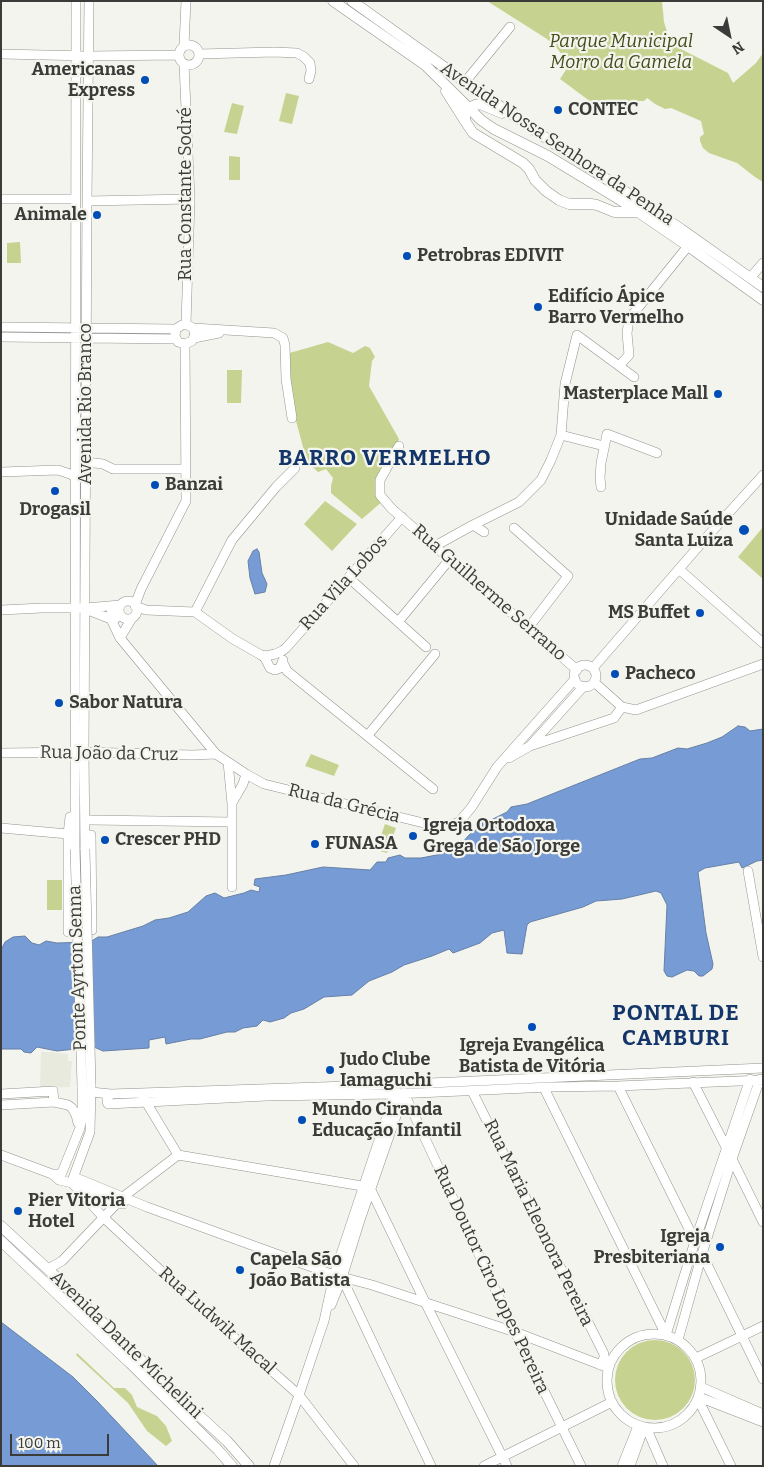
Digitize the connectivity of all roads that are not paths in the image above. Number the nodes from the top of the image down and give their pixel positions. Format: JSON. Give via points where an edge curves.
{"nodes":[{"id":1,"x":76,"y":1,"type":"edge"},
{"id":2,"x":89,"y":1,"type":"edge"},
{"id":3,"x":186,"y":1,"type":"edge"},
{"id":4,"x":333,"y":1,"type":"edge"},
{"id":5,"x":352,"y":1,"type":"edge"},
{"id":6,"x":510,"y":27,"type":"dead end"},
{"id":7,"x":184,"y":46,"type":"junction"},
{"id":8,"x":1,"y":54,"type":"edge"},
{"id":9,"x":199,"y":54,"type":"junction"},
{"id":10,"x":76,"y":55,"type":"junction"},
{"id":11,"x":178,"y":55,"type":"junction"},
{"id":12,"x":88,"y":56,"type":"junction"},
{"id":13,"x":184,"y":64,"type":"junction"},
{"id":14,"x":309,"y":79,"type":"dead end"},
{"id":15,"x":440,"y":79,"type":"junction"},
{"id":16,"x":465,"y":82,"type":"junction"},
{"id":17,"x":468,"y":108,"type":"junction"},
{"id":18,"x":464,"y":121,"type":"junction"},
{"id":19,"x":526,"y":124,"type":"junction"},
{"id":20,"x":621,"y":189,"type":"junction"},
{"id":21,"x":190,"y":198,"type":"junction"},
{"id":22,"x":1,"y":199,"type":"edge"},
{"id":23,"x":76,"y":199,"type":"junction"},
{"id":24,"x":87,"y":201,"type":"junction"},
{"id":25,"x":622,"y":201,"type":"junction"},
{"id":26,"x":606,"y":210,"type":"junction"},
{"id":27,"x":638,"y":212,"type":"junction"},
{"id":28,"x":688,"y":246,"type":"junction"},
{"id":29,"x":763,"y":263,"type":"edge"},
{"id":30,"x":750,"y":278,"type":"junction"},
{"id":31,"x":763,"y":287,"type":"edge"},
{"id":32,"x":763,"y":300,"type":"edge"},
{"id":33,"x":189,"y":326,"type":"junction"},
{"id":34,"x":1,"y":327,"type":"edge"},
{"id":35,"x":76,"y":327,"type":"junction"},
{"id":36,"x":87,"y":328,"type":"junction"},
{"id":37,"x":231,"y":331,"type":"junction"},
{"id":38,"x":176,"y":334,"type":"junction"},
{"id":39,"x":1,"y":337,"type":"edge"},
{"id":40,"x":75,"y":338,"type":"junction"},
{"id":41,"x":87,"y":338,"type":"junction"},
{"id":42,"x":194,"y":338,"type":"junction"},
{"id":43,"x":185,"y":344,"type":"junction"},
{"id":44,"x":618,"y":366,"type":"junction"},
{"id":45,"x":634,"y":377,"type":"dead end"},
{"id":46,"x":292,"y":418,"type":"dead end"},
{"id":47,"x":561,"y":435,"type":"junction"},
{"id":48,"x":398,"y":446,"type":"dead end"},
{"id":49,"x":604,"y":446,"type":"junction"},
{"id":50,"x":657,"y":453,"type":"dead end"},
{"id":51,"x":75,"y":460,"type":"junction"},
{"id":52,"x":86,"y":462,"type":"junction"},
{"id":53,"x":295,"y":468,"type":"dead end"},
{"id":54,"x":185,"y":469,"type":"junction"},
{"id":55,"x":58,"y":470,"type":"junction"},
{"id":56,"x":1,"y":472,"type":"edge"},
{"id":57,"x":763,"y":475,"type":"edge"},
{"id":58,"x":75,"y":478,"type":"junction"},
{"id":59,"x":601,"y":487,"type":"dead end"},
{"id":60,"x":402,"y":517,"type":"junction"},
{"id":61,"x":473,"y":525,"type":"junction"},
{"id":62,"x":514,"y":528,"type":"dead end"},
{"id":63,"x":484,"y":532,"type":"dead end"},
{"id":64,"x":435,"y":546,"type":"junction"},
{"id":65,"x":450,"y":559,"type":"junction"},
{"id":66,"x":680,"y":570,"type":"junction"},
{"id":67,"x":349,"y":578,"type":"junction"},
{"id":68,"x":120,"y":604,"type":"junction"},
{"id":69,"x":134,"y":607,"type":"junction"},
{"id":70,"x":81,"y":608,"type":"junction"},
{"id":71,"x":1,"y":610,"type":"edge"},
{"id":72,"x":146,"y":610,"type":"junction"},
{"id":73,"x":195,"y":612,"type":"junction"},
{"id":74,"x":111,"y":619,"type":"junction"},
{"id":75,"x":398,"y":622,"type":"junction"},
{"id":76,"x":529,"y":627,"type":"junction"},
{"id":77,"x":120,"y":638,"type":"junction"},
{"id":78,"x":763,"y":643,"type":"edge"},
{"id":79,"x":426,"y":647,"type":"dead end"},
{"id":80,"x":286,"y":648,"type":"junction"},
{"id":81,"x":273,"y":654,"type":"junction"},
{"id":82,"x":435,"y":654,"type":"dead end"},
{"id":83,"x":261,"y":655,"type":"junction"},
{"id":84,"x":267,"y":663,"type":"junction"},
{"id":85,"x":763,"y":664,"type":"edge"},
{"id":86,"x":283,"y":666,"type":"junction"},
{"id":87,"x":593,"y":668,"type":"junction"},
{"id":88,"x":576,"y":674,"type":"junction"},
{"id":89,"x":594,"y":682,"type":"junction"},
{"id":90,"x":584,"y":686,"type":"junction"},
{"id":91,"x":622,"y":706,"type":"junction"},
{"id":92,"x":368,"y":735,"type":"junction"},
{"id":93,"x":530,"y":746,"type":"junction"},
{"id":94,"x":74,"y":752,"type":"junction"},
{"id":95,"x":84,"y":752,"type":"junction"},
{"id":96,"x":1,"y":753,"type":"edge"},
{"id":97,"x":213,"y":754,"type":"junction"},
{"id":98,"x":227,"y":762,"type":"junction"},
{"id":99,"x":497,"y":767,"type":"junction"},
{"id":100,"x":246,"y":774,"type":"junction"},
{"id":101,"x":434,"y":789,"type":"dead end"},
{"id":102,"x":74,"y":801,"type":"junction"},
{"id":103,"x":232,"y":804,"type":"junction"},
{"id":104,"x":85,"y":806,"type":"junction"},
{"id":105,"x":90,"y":820,"type":"junction"},
{"id":106,"x":231,"y":822,"type":"junction"},
{"id":107,"x":1,"y":828,"type":"edge"},
{"id":108,"x":68,"y":834,"type":"junction"},
{"id":109,"x":75,"y":849,"type":"joint"},
{"id":110,"x":85,"y":849,"type":"joint"},
{"id":111,"x":748,"y":871,"type":"dead end"},
{"id":112,"x":232,"y":887,"type":"dead end"},
{"id":113,"x":759,"y":911,"type":"edge"},
{"id":114,"x":763,"y":957,"type":"edge"},
{"id":115,"x":763,"y":1068,"type":"edge"},
{"id":116,"x":595,"y":1075,"type":"junction"},
{"id":117,"x":549,"y":1077,"type":"junction"},
{"id":118,"x":750,"y":1079,"type":"junction"},
{"id":119,"x":762,"y":1080,"type":"edge"},
{"id":120,"x":693,"y":1082,"type":"junction"},
{"id":121,"x":618,"y":1086,"type":"junction"},
{"id":122,"x":547,"y":1087,"type":"junction"},
{"id":123,"x":595,"y":1087,"type":"junction"},
{"id":124,"x":88,"y":1088,"type":"junction"},
{"id":125,"x":400,"y":1089,"type":"junction"},
{"id":126,"x":472,"y":1091,"type":"junction"},
{"id":127,"x":1,"y":1094,"type":"edge"},
{"id":128,"x":144,"y":1097,"type":"junction"},
{"id":129,"x":54,"y":1102,"type":"junction"},
{"id":130,"x":1,"y":1105,"type":"edge"},
{"id":131,"x":410,"y":1108,"type":"junction"},
{"id":132,"x":398,"y":1110,"type":"junction"},
{"id":133,"x":80,"y":1128,"type":"junction"},
{"id":134,"x":727,"y":1149,"type":"junction"},
{"id":135,"x":1,"y":1155,"type":"edge"},
{"id":136,"x":178,"y":1155,"type":"junction"},
{"id":137,"x":732,"y":1159,"type":"junction"},
{"id":138,"x":58,"y":1176,"type":"junction"},
{"id":139,"x":73,"y":1180,"type":"junction"},
{"id":140,"x":367,"y":1186,"type":"junction"},
{"id":141,"x":120,"y":1200,"type":"junction"},
{"id":142,"x":365,"y":1204,"type":"junction"},
{"id":143,"x":380,"y":1208,"type":"junction"},
{"id":144,"x":103,"y":1217,"type":"junction"},
{"id":145,"x":763,"y":1222,"type":"edge"},
{"id":146,"x":1,"y":1226,"type":"edge"},
{"id":147,"x":1,"y":1241,"type":"edge"},
{"id":148,"x":696,"y":1241,"type":"junction"},
{"id":149,"x":702,"y":1254,"type":"junction"},
{"id":150,"x":48,"y":1269,"type":"junction"},
{"id":151,"x":339,"y":1273,"type":"junction"},
{"id":152,"x":350,"y":1294,"type":"junction"},
{"id":153,"x":336,"y":1295,"type":"junction"},
{"id":154,"x":425,"y":1302,"type":"junction"},
{"id":155,"x":324,"y":1321,"type":"junction"},
{"id":156,"x":763,"y":1326,"type":"edge"},
{"id":157,"x":515,"y":1332,"type":"junction"},
{"id":158,"x":666,"y":1336,"type":"junction"},
{"id":159,"x":742,"y":1337,"type":"junction"},
{"id":160,"x":678,"y":1340,"type":"junction"},
{"id":161,"x":696,"y":1358,"type":"junction"},
{"id":162,"x":607,"y":1364,"type":"junction"},
{"id":163,"x":763,"y":1379,"type":"edge"},
{"id":164,"x":701,"y":1387,"type":"junction"},
{"id":165,"x":299,"y":1395,"type":"junction"},
{"id":166,"x":698,"y":1398,"type":"junction"},
{"id":167,"x":612,"y":1402,"type":"junction"},
{"id":168,"x":763,"y":1414,"type":"edge"},
{"id":169,"x":763,"y":1422,"type":"edge"},
{"id":170,"x":561,"y":1427,"type":"junction"},
{"id":171,"x":643,"y":1427,"type":"junction"},
{"id":172,"x":503,"y":1456,"type":"junction"},
{"id":173,"x":232,"y":1466,"type":"edge"},
{"id":174,"x":249,"y":1466,"type":"edge"},
{"id":175,"x":274,"y":1466,"type":"edge"},
{"id":176,"x":354,"y":1466,"type":"edge"},
{"id":177,"x":431,"y":1466,"type":"edge"},
{"id":178,"x":484,"y":1466,"type":"edge"},
{"id":179,"x":507,"y":1466,"type":"edge"},
{"id":180,"x":581,"y":1466,"type":"edge"},
{"id":181,"x":622,"y":1466,"type":"edge"},
{"id":182,"x":630,"y":1466,"type":"edge"},
{"id":183,"x":663,"y":1466,"type":"edge"},
{"id":184,"x":731,"y":1466,"type":"edge"}],
"edges":[{"from":1,"to":10,"type":"street","name":"Avenida Rio Branco"},
{"from":2,"to":12,"type":"street","name":"Avenida Rio Branco"},
{"from":3,"to":7,"type":"street"},
{"from":4,"to":15,"type":"main road","name":"Avenida Nossa Senhora da Penha"},
{"from":5,"to":16,"type":"main road","name":"Avenida Nossa Senhora da Penha"},
{"from":6,"to":16,"type":"street"},
{"from":7,"to":9,"type":"street","via":[[192,45]]},
{"from":7,"to":11,"type":"street"},
{"from":8,"to":10,"type":"street"},
{"from":9,"to":13,"type":"street","via":[[194,64]]},
{"from":9,"to":14,"type":"street","via":[[297,53],[310,63]]},
{"from":10,"to":12,"type":"street"},
{"from":10,"to":23,"type":"street","name":"Avenida Rio Branco"},
{"from":11,"to":12,"type":"street"},
{"from":11,"to":13,"type":"street"},
{"from":12,"to":24,"type":"street","name":"Avenida Rio Branco"},
{"from":13,"to":21,"type":"street","name":"Rua Constante Sodré"},
{"from":15,"to":17,"type":"main road","name":"Avenida Nossa Senhora da Penha"},
{"from":15,"to":18,"type":"main road"},
{"from":16,"to":19,"type":"main road","name":"Avenida Nossa Senhora da Penha"},
{"from":17,"to":18,"type":"main road"},
{"from":17,"to":19,"type":"main road","via":[[480,104]]},
{"from":17,"to":25,"type":"main road","name":"Avenida Nossa Senhora da Penha","via":[[494,129],[548,156]]},
{"from":18,"to":26,"type":"main road","via":[[473,133],[523,163],[535,180],[559,200],[569,204],[597,205]]},
{"from":19,"to":20,"type":"main road","name":"Avenida Nossa Senhora da Penha"},
{"from":20,"to":25,"type":"main road"},
{"from":20,"to":30,"type":"main road","name":"Avenida Nossa Senhora da Penha"},
{"from":21,"to":24,"type":"street"},
{"from":21,"to":33,"type":"street","name":"Rua Constante Sodré"},
{"from":22,"to":23,"type":"street"},
{"from":23,"to":35,"type":"street","name":"Avenida Rio Branco"},
{"from":24,"to":36,"type":"street","name":"Avenida Rio Branco"},
{"from":25,"to":26,"type":"main road","via":[[613,210]]},
{"from":25,"to":27,"type":"main road","name":"Avenida Nossa Senhora da Penha"},
{"from":26,"to":27,"type":"main road"},
{"from":27,"to":28,"type":"main road","name":"Avenida Nossa Senhora da Penha"},
{"from":28,"to":32,"type":"main road","name":"Avenida Nossa Senhora da Penha"},
{"from":28,"to":44,"type":"street","via":[[629,319],[629,355]]},
{"from":29,"to":30,"type":"street"},
{"from":30,"to":31,"type":"main road","name":"Avenida Nossa Senhora da Penha"},
{"from":33,"to":37,"type":"street"},
{"from":33,"to":38,"type":"street","via":[[182,324]]},
{"from":33,"to":42,"type":"street","via":[[194,331]]},
{"from":34,"to":35,"type":"street"},
{"from":35,"to":36,"type":"street"},
{"from":35,"to":40,"type":"street","name":"Avenida Rio Branco"},
{"from":36,"to":38,"type":"street"},
{"from":36,"to":41,"type":"street","name":"Avenida Rio Branco"},
{"from":37,"to":42,"type":"street"},
{"from":37,"to":46,"type":"street","via":[[274,333],[282,338]]},
{"from":38,"to":41,"type":"street"},
{"from":38,"to":43,"type":"street","via":[[178,342]]},
{"from":39,"to":40,"type":"street"},
{"from":40,"to":41,"type":"street"},
{"from":40,"to":51,"type":"street","name":"Avenida Rio Branco"},
{"from":41,"to":52,"type":"street","name":"Avenida Rio Branco"},
{"from":42,"to":43,"type":"street"},
{"from":43,"to":54,"type":"street"},
{"from":44,"to":45,"type":"street"},
{"from":44,"to":47,"type":"street","via":[[578,334],[565,384]]},
{"from":47,"to":49,"type":"street"},
{"from":47,"to":61,"type":"street","via":[[541,480],[520,502]]},
{"from":48,"to":60,"type":"street","name":"Rua Guilherme Serrano","via":[[380,480],[380,495]]},
{"from":49,"to":50,"type":"street","via":[[607,434]]},
{"from":49,"to":59,"type":"street"},
{"from":51,"to":55,"type":"street"},
{"from":51,"to":58,"type":"street","name":"Avenida Rio Branco"},
{"from":52,"to":54,"type":"street","via":[[113,469]]},
{"from":52,"to":70,"type":"street","name":"Avenida Rio Branco"},
{"from":53,"to":73,"type":"street","via":[[232,540]]},
{"from":54,"to":69,"type":"street","via":[[186,500]]},
{"from":55,"to":56,"type":"street"},
{"from":55,"to":58,"type":"street"},
{"from":57,"to":66,"type":"street"},
{"from":58,"to":70,"type":"street","name":"Avenida Rio Branco"},
{"from":60,"to":64,"type":"street","name":"Rua Guilherme Serrano"},
{"from":60,"to":67,"type":"street","name":"Rua Vila Lobos"},
{"from":61,"to":63,"type":"street"},
{"from":61,"to":64,"type":"street"},
{"from":62,"to":76,"type":"street","via":[[568,576]]},
{"from":64,"to":65,"type":"street","name":"Rua Guilherme Serrano"},
{"from":65,"to":75,"type":"street"},
{"from":65,"to":76,"type":"street","name":"Rua Guilherme Serrano"},
{"from":66,"to":78,"type":"street"},
{"from":66,"to":87,"type":"street"},
{"from":67,"to":75,"type":"street"},
{"from":67,"to":80,"type":"street","name":"Rua Vila Lobos"},
{"from":68,"to":69,"type":"street"},
{"from":68,"to":69,"type":"street","via":[[130,602]]},
{"from":68,"to":69,"type":"street","via":[[119,612]]},
{"from":68,"to":70,"type":"street"},
{"from":68,"to":74,"type":"street","via":[[111,613]]},
{"from":69,"to":72,"type":"street"},
{"from":69,"to":72,"type":"street","via":[[140,604]]},
{"from":69,"to":74,"type":"street"},
{"from":69,"to":77,"type":"street"},
{"from":70,"to":71,"type":"street"},
{"from":70,"to":74,"type":"street"},
{"from":70,"to":94,"type":"street","name":"Avenida Rio Branco"},
{"from":70,"to":95,"type":"street","name":"Avenida Rio Branco"},
{"from":72,"to":73,"type":"street"},
{"from":73,"to":83,"type":"street"},
{"from":74,"to":77,"type":"street"},
{"from":75,"to":79,"type":"street"},
{"from":76,"to":88,"type":"street","name":"Rua Guilherme Serrano"},
{"from":77,"to":97,"type":"street","via":[[202,736]]},
{"from":80,"to":81,"type":"street","name":"Rua Vila Lobos"},
{"from":80,"to":86,"type":"street","name":"Rua Vila Lobos"},
{"from":81,"to":83,"type":"street"},
{"from":81,"to":84,"type":"street"},
{"from":81,"to":86,"type":"street","via":[[280,655]]},
{"from":82,"to":92,"type":"street"},
{"from":83,"to":84,"type":"street"},
{"from":84,"to":86,"type":"street","via":[[270,668]]},
{"from":85,"to":91,"type":"street","via":[[636,710]]},
{"from":86,"to":92,"type":"street"},
{"from":87,"to":88,"type":"street","via":[[580,666]]},
{"from":87,"to":89,"type":"street"},
{"from":88,"to":90,"type":"street","via":[[578,683]]},
{"from":88,"to":99,"type":"street"},
{"from":89,"to":90,"type":"street"},
{"from":89,"to":91,"type":"street"},
{"from":90,"to":93,"type":"street"},
{"from":91,"to":93,"type":"street","via":[[614,718]]},
{"from":92,"to":101,"type":"street"},
{"from":93,"to":99,"type":"street"},
{"from":94,"to":95,"type":"street","name":"Rua João da Cruz"},
{"from":94,"to":96,"type":"street","name":"Rua João da Cruz"},
{"from":94,"to":102,"type":"street","name":"Avenida Rio Branco"},
{"from":95,"to":97,"type":"street","name":"Rua João da Cruz"},
{"from":95,"to":104,"type":"street","name":"Avenida Rio Branco"},
{"from":97,"to":98,"type":"street","name":"Rua da Grécia"},
{"from":98,"to":100,"type":"street","name":"Rua da Grécia"},
{"from":98,"to":103,"type":"street"},
{"from":99,"to":100,"type":"street","name":"Rua da Grécia","via":[[459,822],[440,827],[264,784]]},
{"from":100,"to":103,"type":"street"},
{"from":102,"to":108,"type":"street","name":"Avenida Rio Branco"},
{"from":102,"to":109,"type":"street","name":"Avenida Rio Branco"},
{"from":103,"to":106,"type":"street"},
{"from":104,"to":105,"type":"street","name":"Avenida Rio Branco"},
{"from":104,"to":110,"type":"street","name":"Avenida Rio Branco"},
{"from":105,"to":106,"type":"street"},
{"from":105,"to":108,"type":"street","name":"Avenida Rio Branco","via":[[91,931],[68,931]]},
{"from":106,"to":112,"type":"street"},
{"from":107,"to":108,"type":"street"},
{"from":109,"to":124,"type":"street","name":"Ponte Ayrton Senna","bridge":true},
{"from":110,"to":124,"type":"street","name":"Ponte Ayrton Senna","bridge":true},
{"from":111,"to":113,"type":"street"},
{"from":113,"to":114,"type":"street"},
{"from":115,"to":116,"type":"street"},
{"from":116,"to":117,"type":"street"},
{"from":116,"to":123,"type":"street"},
{"from":117,"to":122,"type":"street"},
{"from":117,"to":125,"type":"street"},
{"from":118,"to":119,"type":"street"},
{"from":118,"to":120,"type":"street"},
{"from":118,"to":134,"type":"street"},
{"from":119,"to":137,"type":"street"},
{"from":120,"to":121,"type":"street"},
{"from":120,"to":134,"type":"street"},
{"from":121,"to":123,"type":"street"},
{"from":121,"to":148,"type":"street"},
{"from":122,"to":123,"type":"street"},
{"from":122,"to":126,"type":"street"},
{"from":122,"to":158,"type":"street"},
{"from":124,"to":128,"type":"street","via":[[111,1094],[107,1098],[108,1104]]},
{"from":124,"to":133,"type":"street"},
{"from":124,"to":139,"type":"street","via":[[90,1132]]},
{"from":125,"to":126,"type":"street"},
{"from":125,"to":128,"type":"street"},
{"from":125,"to":131,"type":"street","name":"Rua Doutor Ciro Lopes Pereira"},
{"from":125,"to":132,"type":"street"},
{"from":125,"to":140,"type":"street"},
{"from":126,"to":162,"type":"street","name":"Rua Maria Eleonora Pereira"},
{"from":127,"to":129,"type":"street","via":[[47,1090],[53,1091]]},
{"from":128,"to":136,"type":"street"},
{"from":129,"to":130,"type":"street"},
{"from":129,"to":133,"type":"street","via":[[72,1108]]},
{"from":131,"to":132,"type":"street","via":[[406,1106]]},
{"from":131,"to":157,"type":"street","name":"Rua Doutor Ciro Lopes Pereira"},
{"from":132,"to":140,"type":"street"},
{"from":133,"to":138,"type":"street"},
{"from":134,"to":148,"type":"street"},
{"from":135,"to":138,"type":"street"},
{"from":136,"to":140,"type":"street"},
{"from":136,"to":141,"type":"street"},
{"from":137,"to":145,"type":"street"},
{"from":137,"to":149,"type":"street"},
{"from":138,"to":139,"type":"street"},
{"from":139,"to":141,"type":"street"},
{"from":139,"to":144,"type":"street","name":"Rua Ludwik Macal"},
{"from":140,"to":142,"type":"street"},
{"from":140,"to":143,"type":"street"},
{"from":140,"to":151,"type":"street"},
{"from":141,"to":144,"type":"street"},
{"from":141,"to":151,"type":"street","via":[[304,1264]]},
{"from":142,"to":143,"type":"street"},
{"from":142,"to":151,"type":"street"},
{"from":143,"to":154,"type":"street"},
{"from":144,"to":150,"type":"street","via":[[62,1261]]},
{"from":144,"to":165,"type":"street","name":"Rua Ludwik Macal"},
{"from":146,"to":150,"type":"main road","name":"Avenida Dante Michelini"},
{"from":147,"to":173,"type":"main road","name":"Avenida Dante Michelini","via":[[130,1363]]},
{"from":148,"to":158,"type":"street"},
{"from":149,"to":159,"type":"street"},
{"from":149,"to":160,"type":"street"},
{"from":150,"to":174,"type":"main road","name":"Avenida Dante Michelini","via":[[228,1441]]},
{"from":151,"to":152,"type":"street"},
{"from":151,"to":153,"type":"street"},
{"from":151,"to":154,"type":"street"},
{"from":151,"to":155,"type":"street"},
{"from":152,"to":153,"type":"street","via":[[344,1291]]},
{"from":152,"to":177,"type":"street"},
{"from":153,"to":155,"type":"street"},
{"from":154,"to":157,"type":"street"},
{"from":154,"to":172,"type":"street"},
{"from":155,"to":165,"type":"street"},
{"from":156,"to":159,"type":"street"},
{"from":157,"to":162,"type":"street"},
{"from":157,"to":170,"type":"street","name":"Rua Doutor Ciro Lopes Pereira"},
{"from":158,"to":160,"type":"street"},
{"from":158,"to":162,"type":"street","via":[[648,1335],[631,1340]]},
{"from":159,"to":161,"type":"street"},
{"from":159,"to":163,"type":"street"},
{"from":160,"to":161,"type":"street"},
{"from":161,"to":164,"type":"street"},
{"from":162,"to":167,"type":"street","via":[[607,1386]]},
{"from":164,"to":166,"type":"street"},
{"from":164,"to":168,"type":"street"},
{"from":165,"to":175,"type":"street"},
{"from":165,"to":176,"type":"street","name":"Rua Ludwik Macal"},
{"from":166,"to":169,"type":"street"},
{"from":166,"to":171,"type":"street","via":[[687,1415],[677,1422],[666,1427]]},
{"from":166,"to":184,"type":"street"},
{"from":167,"to":170,"type":"street"},
{"from":167,"to":171,"type":"street","via":[[625,1418]]},
{"from":170,"to":172,"type":"street"},
{"from":170,"to":180,"type":"street","name":"Rua Doutor Ciro Lopes Pereira"},
{"from":171,"to":181,"type":"street"},
{"from":171,"to":182,"type":"street"},
{"from":171,"to":183,"type":"street"},
{"from":172,"to":178,"type":"street"},
{"from":172,"to":179,"type":"street"}]}
